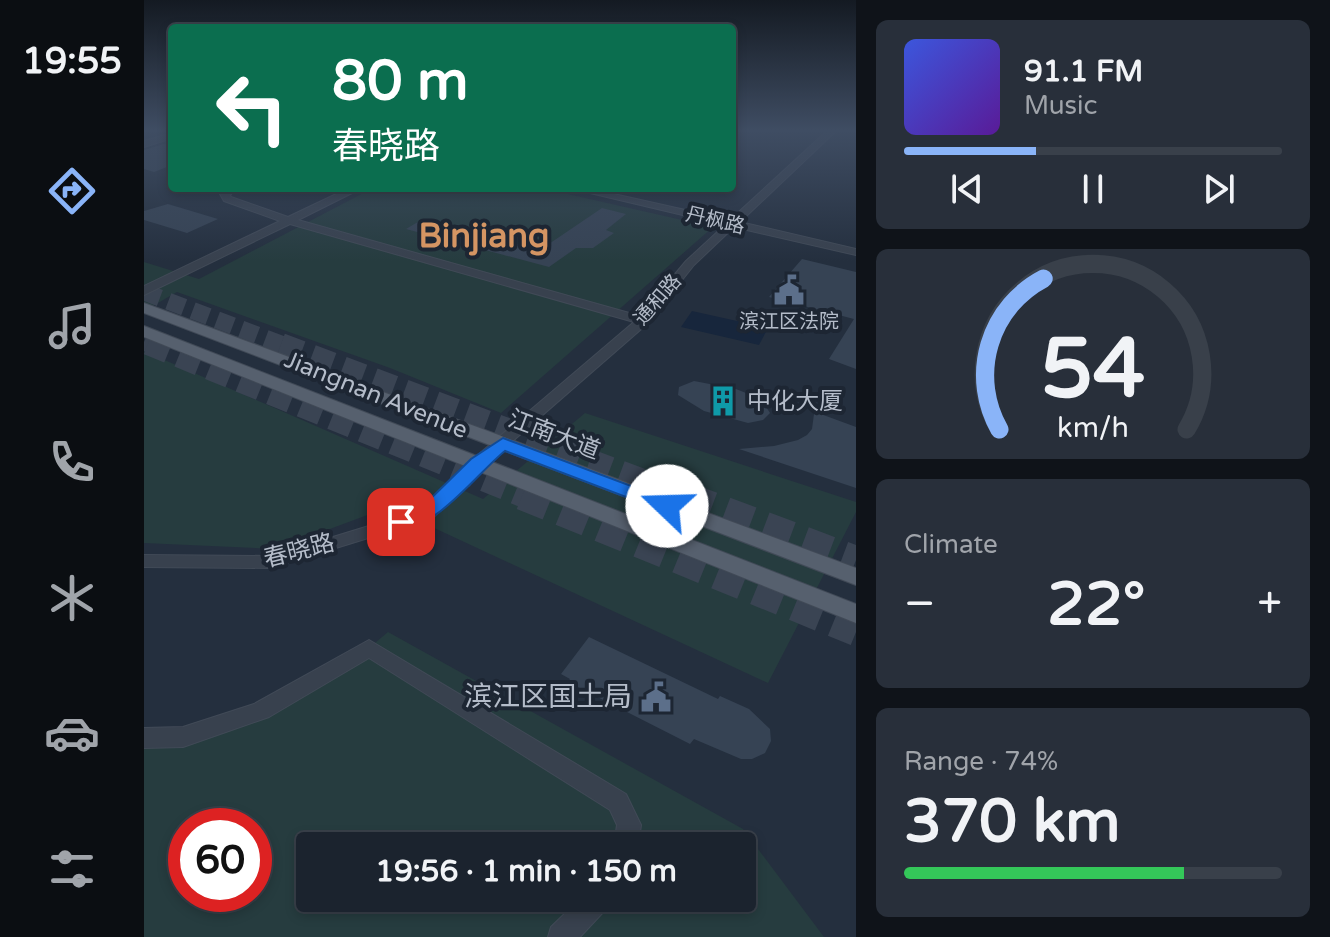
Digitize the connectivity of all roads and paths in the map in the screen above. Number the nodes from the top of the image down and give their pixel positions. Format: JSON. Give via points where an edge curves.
{"nodes":[{"id":1,"x":787,"y":174,"type":"edge"},
{"id":2,"x":229,"y":192,"type":"edge"},
{"id":3,"x":348,"y":192,"type":"edge"},
{"id":4,"x":591,"y":192,"type":"edge"},
{"id":5,"x":286,"y":220,"type":"junction"},
{"id":6,"x":734,"y":225,"type":"junction"},
{"id":7,"x":856,"y":252,"type":"edge"},
{"id":8,"x":144,"y":291,"type":"edge"},
{"id":9,"x":144,"y":308,"type":"edge"},
{"id":10,"x":643,"y":321,"type":"junction"},
{"id":11,"x":144,"y":331,"type":"tunnel mouth"},
{"id":12,"x":503,"y":444,"type":"junction"},
{"id":13,"x":478,"y":463,"type":"junction"},
{"id":14,"x":144,"y":561,"type":"edge"},
{"id":15,"x":856,"y":577,"type":"edge"},
{"id":16,"x":856,"y":614,"type":"edge"},
{"id":17,"x":144,"y":738,"type":"edge"},
{"id":18,"x":628,"y":832,"type":"edge"},
{"id":19,"x":585,"y":912,"type":"edge"},
{"id":20,"x":561,"y":937,"type":"edge"}],
"edges":[{"from":1,"to":6,"type":"street","name":"通和路"},
{"from":2,"to":5,"type":"street","via":[[227,199]]},
{"from":3,"to":5,"type":"street"},
{"from":4,"to":6,"type":"street","name":"丹枫路"},
{"from":5,"to":8,"type":"street"},
{"from":5,"to":10,"type":"street"},
{"from":6,"to":7,"type":"street","name":"丹枫路"},
{"from":6,"to":10,"type":"street","name":"通和路","via":[[690,263]]},
{"from":9,"to":12,"type":"main road","name":"江南大道"},
{"from":10,"to":12,"type":"street","name":"通和路"},
{"from":11,"to":13,"type":"main road","name":"Jiangnan Avenue"},
{"from":12,"to":13,"type":"street","name":"通和路"},
{"from":12,"to":15,"type":"main road","name":"江南大道"},
{"from":13,"to":14,"type":"street","name":"春晓路","via":[[427,514],[271,562]]},
{"from":13,"to":16,"type":"main road","name":"Jiangnan Avenue"},
{"from":17,"to":18,"type":"street","via":[[183,737],[261,711],[369,648],[618,802]]},
{"from":19,"to":20,"type":"street"}]}
